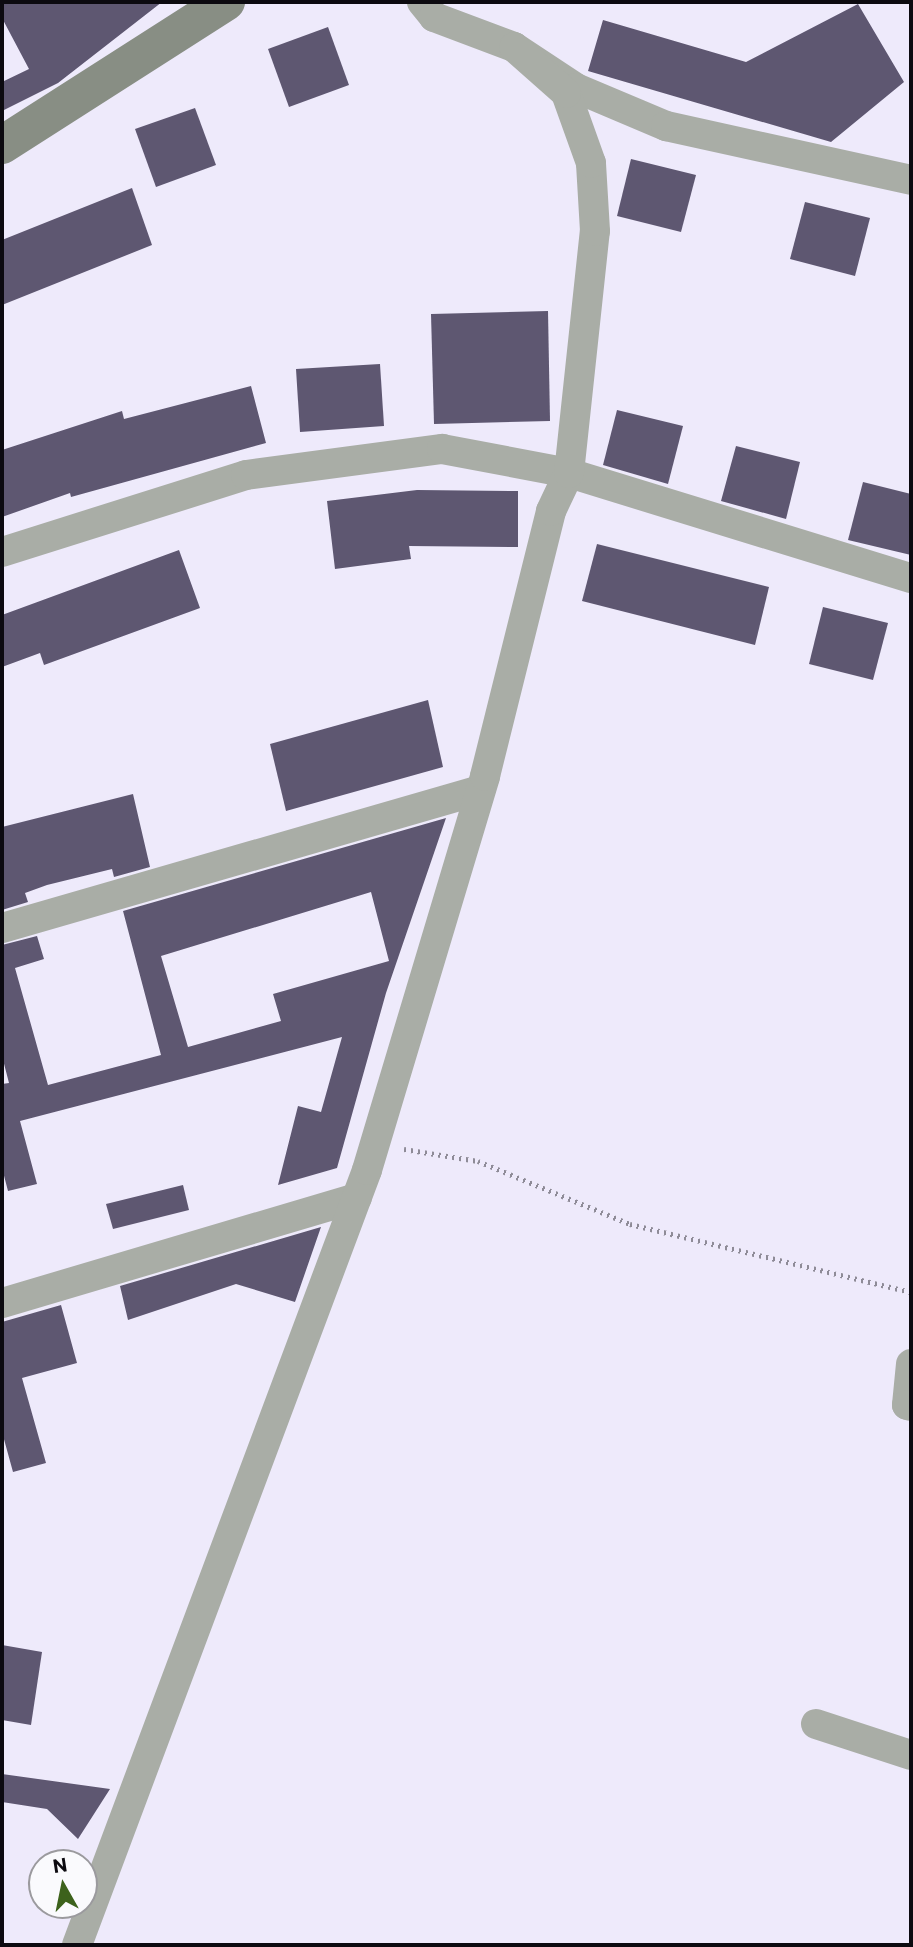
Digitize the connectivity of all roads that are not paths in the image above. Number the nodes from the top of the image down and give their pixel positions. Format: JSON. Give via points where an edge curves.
{"nodes":[{"id":1,"x":226,"y":2,"type":"edge"},
{"id":2,"x":422,"y":2,"type":"edge"},
{"id":3,"x":514,"y":47,"type":"junction"},
{"id":4,"x":2,"y":145,"type":"edge"},
{"id":5,"x":911,"y":180,"type":"edge"},
{"id":6,"x":569,"y":473,"type":"junction"},
{"id":7,"x":2,"y":552,"type":"edge"},
{"id":8,"x":911,"y":578,"type":"edge"},
{"id":9,"x":481,"y":790,"type":"junction"},
{"id":10,"x":2,"y":928,"type":"edge"},
{"id":11,"x":357,"y":1198,"type":"junction"},
{"id":12,"x":2,"y":1303,"type":"edge"},
{"id":13,"x":911,"y":1364,"type":"edge"},
{"id":14,"x":911,"y":1406,"type":"edge"},
{"id":15,"x":816,"y":1724,"type":"dead end"},
{"id":16,"x":911,"y":1755,"type":"edge"},
{"id":17,"x":78,"y":1945,"type":"edge"}],
"edges":[{"from":1,"to":4,"type":"main road"},
{"from":2,"to":3,"type":"street","via":[[434,17]]},
{"from":3,"to":5,"type":"street","via":[[576,88],[666,126]]},
{"from":3,"to":6,"type":"street","via":[[566,93],[591,163],[595,231]]},
{"from":6,"to":7,"type":"street","via":[[442,449],[246,475]]},
{"from":6,"to":8,"type":"street"},
{"from":6,"to":9,"type":"street","via":[[551,512]]},
{"from":9,"to":10,"type":"street"},
{"from":9,"to":11,"type":"street"},
{"from":11,"to":12,"type":"street"},
{"from":11,"to":17,"type":"street"},
{"from":13,"to":14,"type":"street","via":[[907,1405]]},
{"from":15,"to":16,"type":"street"}]}
